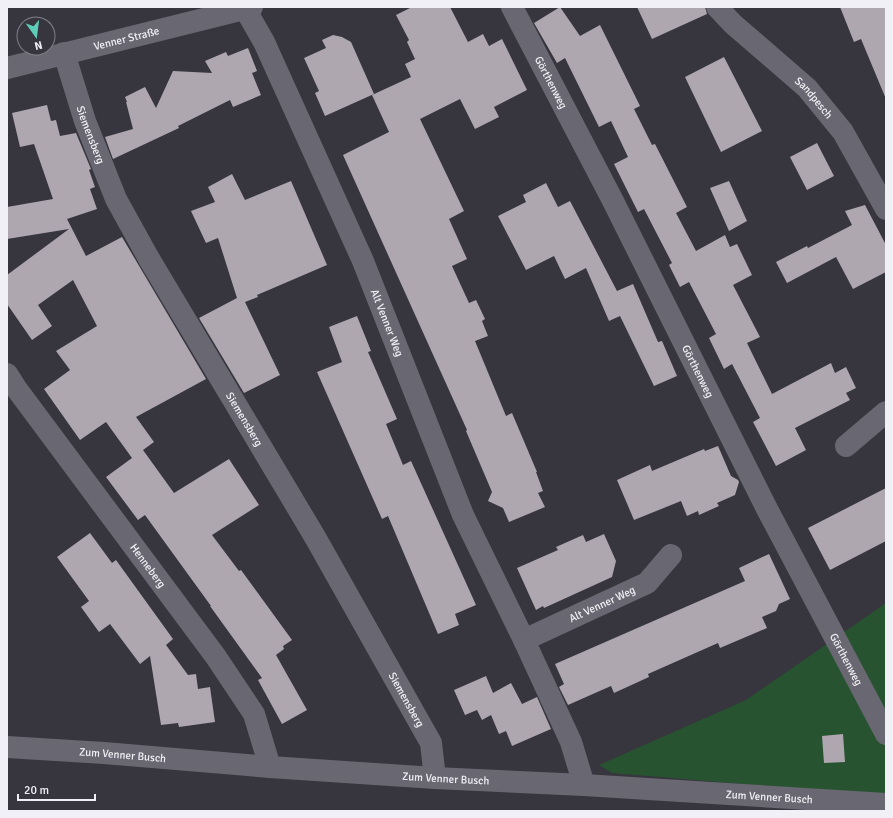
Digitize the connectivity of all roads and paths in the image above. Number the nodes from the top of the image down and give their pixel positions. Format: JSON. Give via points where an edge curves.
{"nodes":[{"id":1,"x":512,"y":7,"type":"edge"},
{"id":2,"x":717,"y":7,"type":"edge"},
{"id":3,"x":247,"y":8,"type":"edge"},
{"id":4,"x":64,"y":53,"type":"junction"},
{"id":5,"x":7,"y":68,"type":"edge"},
{"id":6,"x":886,"y":209,"type":"edge"},
{"id":7,"x":7,"y":374,"type":"edge"},
{"id":8,"x":886,"y":412,"type":"edge"},
{"id":9,"x":846,"y":446,"type":"dead end"},
{"id":10,"x":672,"y":555,"type":"dead end"},
{"id":11,"x":524,"y":640,"type":"junction"},
{"id":12,"x":886,"y":734,"type":"edge"},
{"id":13,"x":7,"y":747,"type":"edge"},
{"id":14,"x":270,"y":767,"type":"junction"},
{"id":15,"x":435,"y":778,"type":"junction"},
{"id":16,"x":584,"y":785,"type":"junction"},
{"id":17,"x":886,"y":804,"type":"edge"}],
"edges":[{"from":1,"to":12,"type":"street","name":"Görthenweg","via":[[612,199],[767,509]]},
{"from":2,"to":6,"type":"street","name":"Sandpesch","via":[[807,88],[843,132]]},
{"from":3,"to":4,"type":"street","name":"Venner Straße"},
{"from":3,"to":11,"type":"street","name":"Alt Venner Weg","via":[[363,261],[463,515]]},
{"from":4,"to":5,"type":"street","name":"Venner Straße"},
{"from":4,"to":15,"type":"street","name":"Siemensberg","via":[[85,121],[116,199],[315,537],[431,744]]},
{"from":7,"to":14,"type":"street","name":"Henneberg","via":[[254,714]]},
{"from":8,"to":9,"type":"street"},
{"from":10,"to":11,"type":"street","name":"Alt Venner Weg","via":[[647,583]]},
{"from":11,"to":16,"type":"street","name":"Alt Venner Weg","via":[[571,742]]},
{"from":13,"to":14,"type":"street","name":"Zum Venner Busch"},
{"from":14,"to":15,"type":"street","name":"Zum Venner Busch"},
{"from":15,"to":16,"type":"street","name":"Zum Venner Busch"},
{"from":16,"to":17,"type":"street","name":"Zum Venner Busch"}]}
